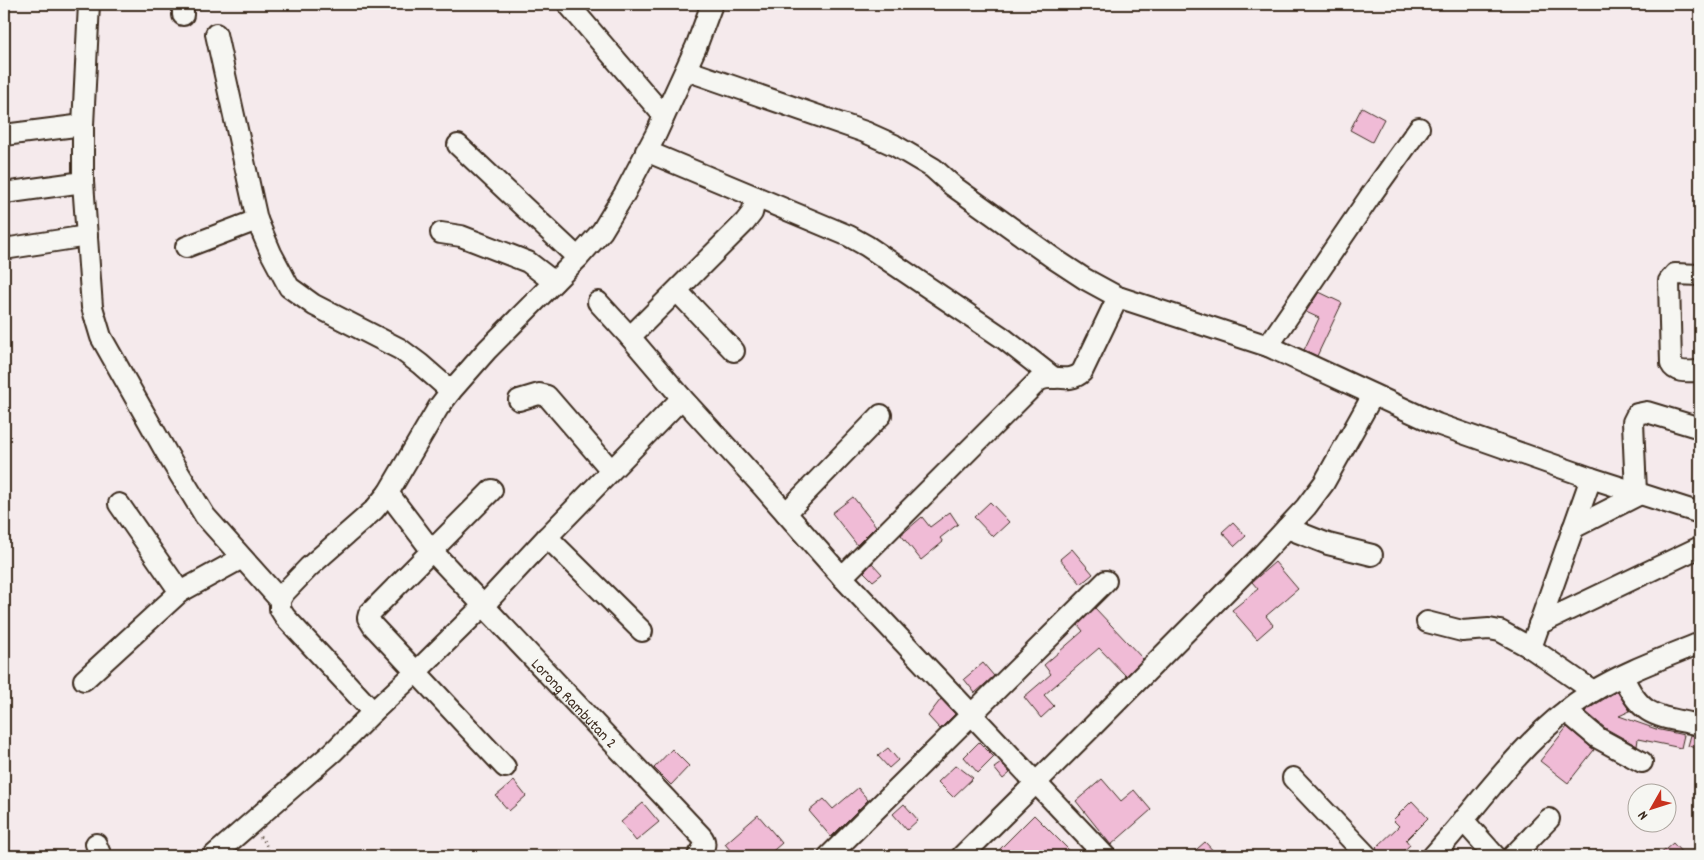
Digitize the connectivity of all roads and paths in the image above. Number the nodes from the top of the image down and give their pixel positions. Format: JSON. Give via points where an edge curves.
{"nodes":[{"id":1,"x":89,"y":4,"type":"edge"},
{"id":2,"x":568,"y":4,"type":"edge"},
{"id":3,"x":712,"y":4,"type":"edge"},
{"id":4,"x":216,"y":34,"type":"dead end"},
{"id":5,"x":686,"y":70,"type":"junction"},
{"id":6,"x":664,"y":116,"type":"junction"},
{"id":7,"x":83,"y":126,"type":"junction"},
{"id":8,"x":1419,"y":128,"type":"dead end"},
{"id":9,"x":4,"y":134,"type":"edge"},
{"id":10,"x":458,"y":145,"type":"dead end"},
{"id":11,"x":646,"y":151,"type":"junction"},
{"id":12,"x":83,"y":182,"type":"junction"},
{"id":13,"x":4,"y":193,"type":"edge"},
{"id":14,"x":756,"y":198,"type":"junction"},
{"id":15,"x":257,"y":220,"type":"junction"},
{"id":16,"x":441,"y":233,"type":"dead end"},
{"id":17,"x":87,"y":236,"type":"junction"},
{"id":18,"x":186,"y":247,"type":"dead end"},
{"id":19,"x":4,"y":249,"type":"edge"},
{"id":20,"x":578,"y":258,"type":"junction"},
{"id":21,"x":1700,"y":275,"type":"edge"},
{"id":22,"x":554,"y":282,"type":"junction"},
{"id":23,"x":677,"y":291,"type":"junction"},
{"id":24,"x":1118,"y":296,"type":"junction"},
{"id":25,"x":598,"y":302,"type":"dead end"},
{"id":26,"x":630,"y":337,"type":"junction"},
{"id":27,"x":1268,"y":346,"type":"junction"},
{"id":28,"x":734,"y":351,"type":"dead end"},
{"id":29,"x":1700,"y":371,"type":"edge"},
{"id":30,"x":1054,"y":378,"type":"junction"},
{"id":31,"x":451,"y":391,"type":"junction"},
{"id":32,"x":1373,"y":395,"type":"junction"},
{"id":33,"x":682,"y":398,"type":"junction"},
{"id":34,"x":519,"y":400,"type":"dead end"},
{"id":35,"x":881,"y":415,"type":"dead end"},
{"id":36,"x":1700,"y":428,"type":"edge"},
{"id":37,"x":611,"y":470,"type":"junction"},
{"id":38,"x":1591,"y":478,"type":"junction"},
{"id":39,"x":492,"y":490,"type":"dead end"},
{"id":40,"x":388,"y":493,"type":"junction"},
{"id":41,"x":1638,"y":494,"type":"junction"},
{"id":42,"x":118,"y":504,"type":"dead end"},
{"id":43,"x":786,"y":513,"type":"junction"},
{"id":44,"x":1700,"y":513,"type":"edge"},
{"id":45,"x":1287,"y":528,"type":"junction"},
{"id":46,"x":1573,"y":528,"type":"junction"},
{"id":47,"x":547,"y":537,"type":"junction"},
{"id":48,"x":1700,"y":548,"type":"edge"},
{"id":49,"x":432,"y":551,"type":"junction"},
{"id":50,"x":1372,"y":555,"type":"dead end"},
{"id":51,"x":242,"y":558,"type":"junction"},
{"id":52,"x":842,"y":577,"type":"junction"},
{"id":53,"x":1106,"y":581,"type":"dead end"},
{"id":54,"x":180,"y":592,"type":"junction"},
{"id":55,"x":280,"y":600,"type":"junction"},
{"id":56,"x":484,"y":605,"type":"junction"},
{"id":57,"x":1427,"y":622,"type":"dead end"},
{"id":58,"x":1539,"y":624,"type":"junction"},
{"id":59,"x":642,"y":630,"type":"dead end"},
{"id":60,"x":1700,"y":642,"type":"edge"},
{"id":61,"x":1531,"y":648,"type":"junction"},
{"id":62,"x":416,"y":672,"type":"junction"},
{"id":63,"x":1623,"y":676,"type":"junction"},
{"id":64,"x":84,"y":680,"type":"dead end"},
{"id":65,"x":1593,"y":691,"type":"junction"},
{"id":66,"x":1566,"y":711,"type":"junction"},
{"id":67,"x":373,"y":712,"type":"junction"},
{"id":68,"x":971,"y":714,"type":"junction"},
{"id":69,"x":1698,"y":722,"type":"edge"},
{"id":70,"x":1642,"y":762,"type":"dead end"},
{"id":71,"x":505,"y":767,"type":"dead end"},
{"id":72,"x":1293,"y":778,"type":"dead end"},
{"id":73,"x":1035,"y":783,"type":"junction"},
{"id":74,"x":1550,"y":819,"type":"dead end"},
{"id":75,"x":1463,"y":820,"type":"junction"},
{"id":76,"x":248,"y":826,"type":"junction"},
{"id":77,"x":214,"y":856,"type":"edge"},
{"id":78,"x":270,"y":856,"type":"edge"},
{"id":79,"x":698,"y":856,"type":"edge"},
{"id":80,"x":829,"y":856,"type":"edge"},
{"id":81,"x":962,"y":856,"type":"edge"},
{"id":82,"x":1106,"y":856,"type":"edge"},
{"id":83,"x":1367,"y":856,"type":"edge"},
{"id":84,"x":1433,"y":856,"type":"edge"},
{"id":85,"x":1495,"y":856,"type":"edge"},
{"id":86,"x":1513,"y":856,"type":"edge"}],
"edges":[{"from":1,"to":7,"type":"street"},
{"from":2,"to":6,"type":"street"},
{"from":3,"to":5,"type":"street"},
{"from":4,"to":15,"type":"street"},
{"from":5,"to":6,"type":"street"},
{"from":5,"to":24,"type":"street","via":[[894,145],[933,168],[1056,260]]},
{"from":6,"to":11,"type":"street"},
{"from":7,"to":9,"type":"street"},
{"from":7,"to":12,"type":"street"},
{"from":8,"to":27,"type":"street"},
{"from":10,"to":20,"type":"street"},
{"from":11,"to":14,"type":"street"},
{"from":11,"to":20,"type":"street","via":[[602,231]]},
{"from":12,"to":13,"type":"street"},
{"from":12,"to":17,"type":"street"},
{"from":14,"to":23,"type":"street","via":[[749,217]]},
{"from":14,"to":30,"type":"street","via":[[867,246],[1003,338]]},
{"from":15,"to":18,"type":"street"},
{"from":15,"to":31,"type":"street","via":[[292,291],[400,349]]},
{"from":16,"to":22,"type":"street","via":[[461,236],[528,262]]},
{"from":17,"to":19,"type":"street"},
{"from":17,"to":51,"type":"street","via":[[92,307],[101,338],[206,516]]},
{"from":20,"to":22,"type":"street"},
{"from":21,"to":29,"type":"street","via":[[1675,274],[1669,281],[1671,364],[1679,371]]},
{"from":22,"to":31,"type":"street"},
{"from":23,"to":26,"type":"street"},
{"from":23,"to":28,"type":"street"},
{"from":24,"to":27,"type":"street"},
{"from":24,"to":30,"type":"street","via":[[1082,372],[1073,378]]},
{"from":25,"to":26,"type":"street"},
{"from":26,"to":33,"type":"street"},
{"from":27,"to":32,"type":"street"},
{"from":30,"to":52,"type":"street","via":[[1041,380],[1028,390]]},
{"from":31,"to":40,"type":"street"},
{"from":32,"to":38,"type":"street","via":[[1437,424]]},
{"from":32,"to":45,"type":"street","via":[[1324,483]]},
{"from":33,"to":37,"type":"street"},
{"from":33,"to":43,"type":"street"},
{"from":34,"to":37,"type":"street","via":[[539,394],[547,396]]},
{"from":35,"to":43,"type":"street"},
{"from":36,"to":41,"type":"street","via":[[1647,412],[1637,414],[1633,422]]},
{"from":37,"to":47,"type":"street"},
{"from":38,"to":41,"type":"street"},
{"from":38,"to":46,"type":"street"},
{"from":39,"to":49,"type":"street"},
{"from":40,"to":49,"type":"street","name":"Lorong Rambutan 2"},
{"from":40,"to":55,"type":"street","via":[[368,516],[309,567]]},
{"from":41,"to":44,"type":"street"},
{"from":41,"to":46,"type":"street"},
{"from":42,"to":54,"type":"street"},
{"from":43,"to":52,"type":"street"},
{"from":45,"to":50,"type":"street","via":[[1328,544]]},
{"from":45,"to":73,"type":"street"},
{"from":46,"to":58,"type":"street"},
{"from":47,"to":56,"type":"street"},
{"from":47,"to":59,"type":"street"},
{"from":48,"to":58,"type":"street"},
{"from":49,"to":56,"type":"street","name":"Lorong Rambutan 2"},
{"from":49,"to":62,"type":"street","via":[[368,618]]},
{"from":51,"to":54,"type":"street"},
{"from":51,"to":55,"type":"street"},
{"from":52,"to":68,"type":"street"},
{"from":53,"to":68,"type":"street"},
{"from":54,"to":64,"type":"street"},
{"from":55,"to":67,"type":"street","via":[[280,609],[285,617]]},
{"from":56,"to":62,"type":"street"},
{"from":56,"to":79,"type":"street","name":"Lorong Rambutan 2","via":[[702,836],[705,846]]},
{"from":57,"to":61,"type":"street","via":[[1462,631],[1500,631]]},
{"from":58,"to":61,"type":"street"},
{"from":60,"to":63,"type":"street"},
{"from":61,"to":65,"type":"street"},
{"from":62,"to":67,"type":"street"},
{"from":62,"to":71,"type":"street"},
{"from":63,"to":65,"type":"street"},
{"from":63,"to":69,"type":"street","via":[[1629,691],[1643,708],[1658,716]]},
{"from":65,"to":66,"type":"street"},
{"from":66,"to":70,"type":"street","via":[[1598,738]]},
{"from":66,"to":75,"type":"street","via":[[1508,767]]},
{"from":67,"to":76,"type":"street","via":[[333,752]]},
{"from":68,"to":73,"type":"street"},
{"from":68,"to":80,"type":"street"},
{"from":72,"to":83,"type":"street"},
{"from":73,"to":81,"type":"street"},
{"from":73,"to":82,"type":"street"},
{"from":74,"to":86,"type":"street"},
{"from":75,"to":84,"type":"street"},
{"from":75,"to":85,"type":"street"},
{"from":76,"to":77,"type":"street"},
{"from":76,"to":78,"type":"path","via":[[265,842]]}]}
